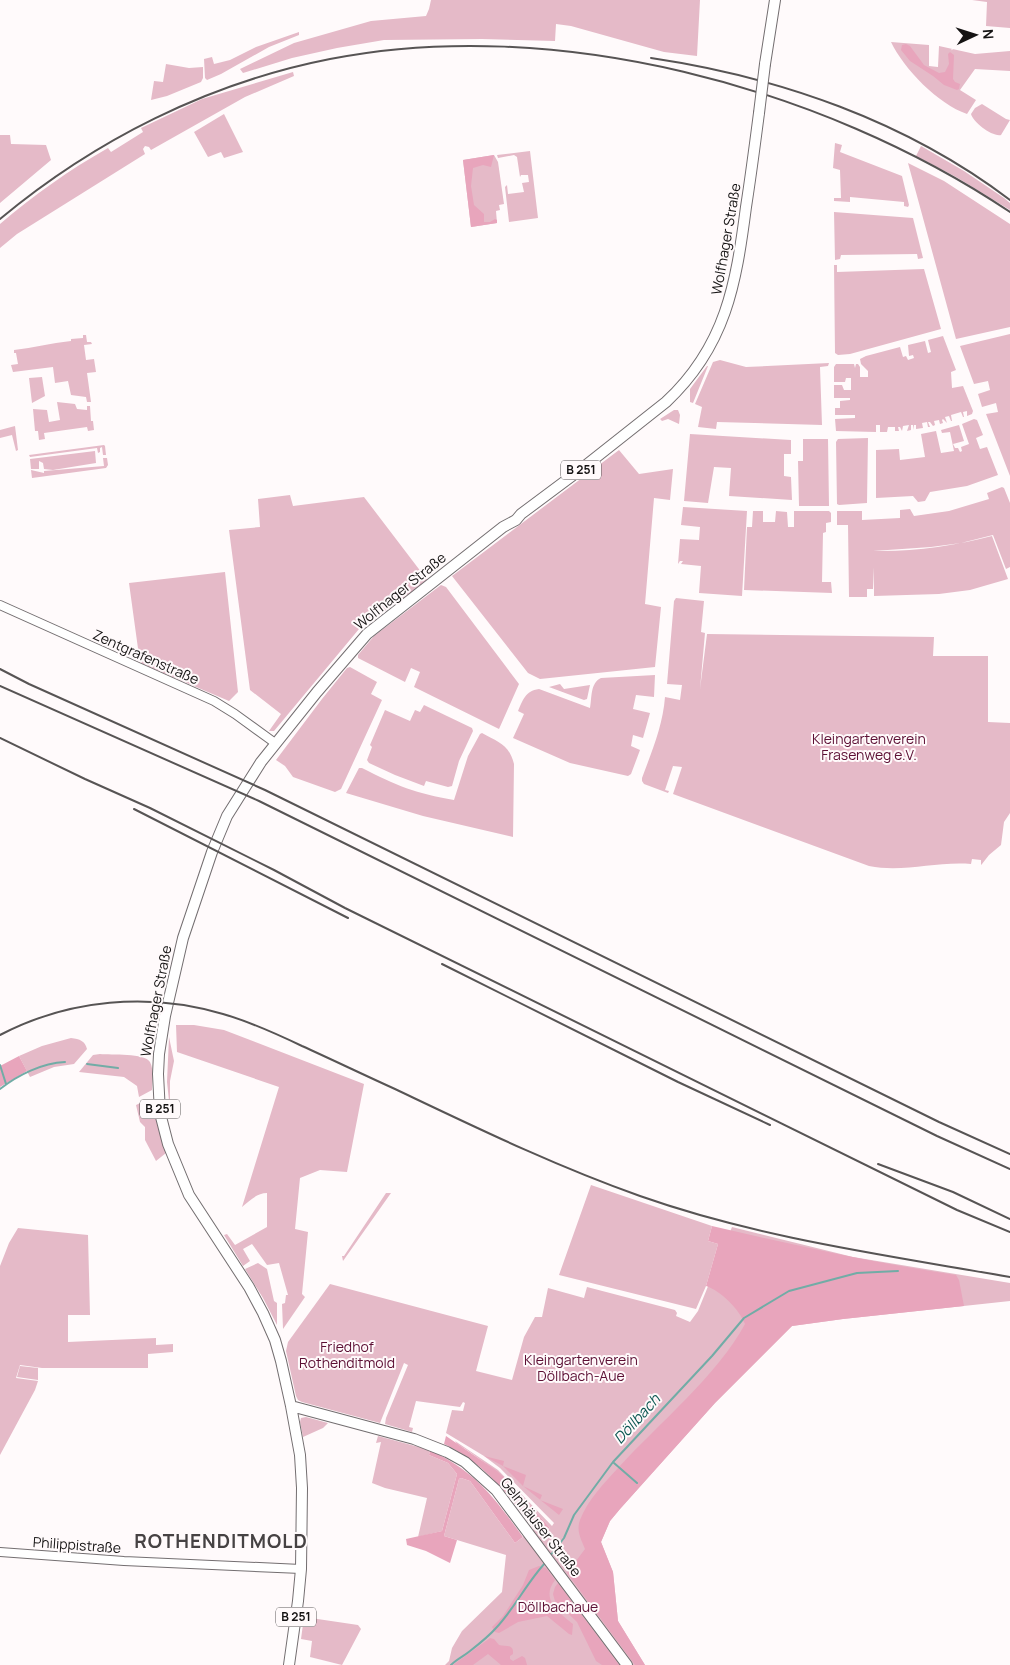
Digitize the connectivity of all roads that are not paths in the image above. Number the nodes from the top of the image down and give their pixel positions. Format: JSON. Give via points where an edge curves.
{"nodes":[{"id":1,"x":775,"y":0,"type":"edge"},
{"id":2,"x":0,"y":605,"type":"edge"},
{"id":3,"x":275,"y":744,"type":"junction"},
{"id":4,"x":291,"y":1406,"type":"junction"},
{"id":5,"x":0,"y":1552,"type":"edge"},
{"id":6,"x":301,"y":1569,"type":"junction"},
{"id":7,"x":289,"y":1665,"type":"edge"},
{"id":8,"x":627,"y":1665,"type":"edge"}],
"edges":[{"from":1,"to":3,"type":"main road","name":"Wolfhager Straße","number":"B 251","bridge":true,"via":[[734,282],[721,325],[708,352],[666,402],[367,634]]},
{"from":2,"to":3,"type":"street","name":"Zentgrafenstraße","via":[[214,701]]},
{"from":3,"to":4,"type":"main road","name":"Wolfhager Straße","number":"B 251","via":[[227,816],[187,923],[164,1016],[158,1074],[160,1113],[174,1161],[188,1195],[263,1313],[275,1340]]},
{"from":4,"to":6,"type":"main road","name":"Wolfhager Straße","number":"B 251","via":[[302,1471]]},
{"from":4,"to":8,"type":"main road","name":"Gelnhäuser Straße","via":[[414,1439],[465,1462],[496,1490]]},
{"from":5,"to":6,"type":"street","name":"Philippistraße"},
{"from":6,"to":7,"type":"main road","name":"Wolfhager Straße","number":"B 251"}]}
